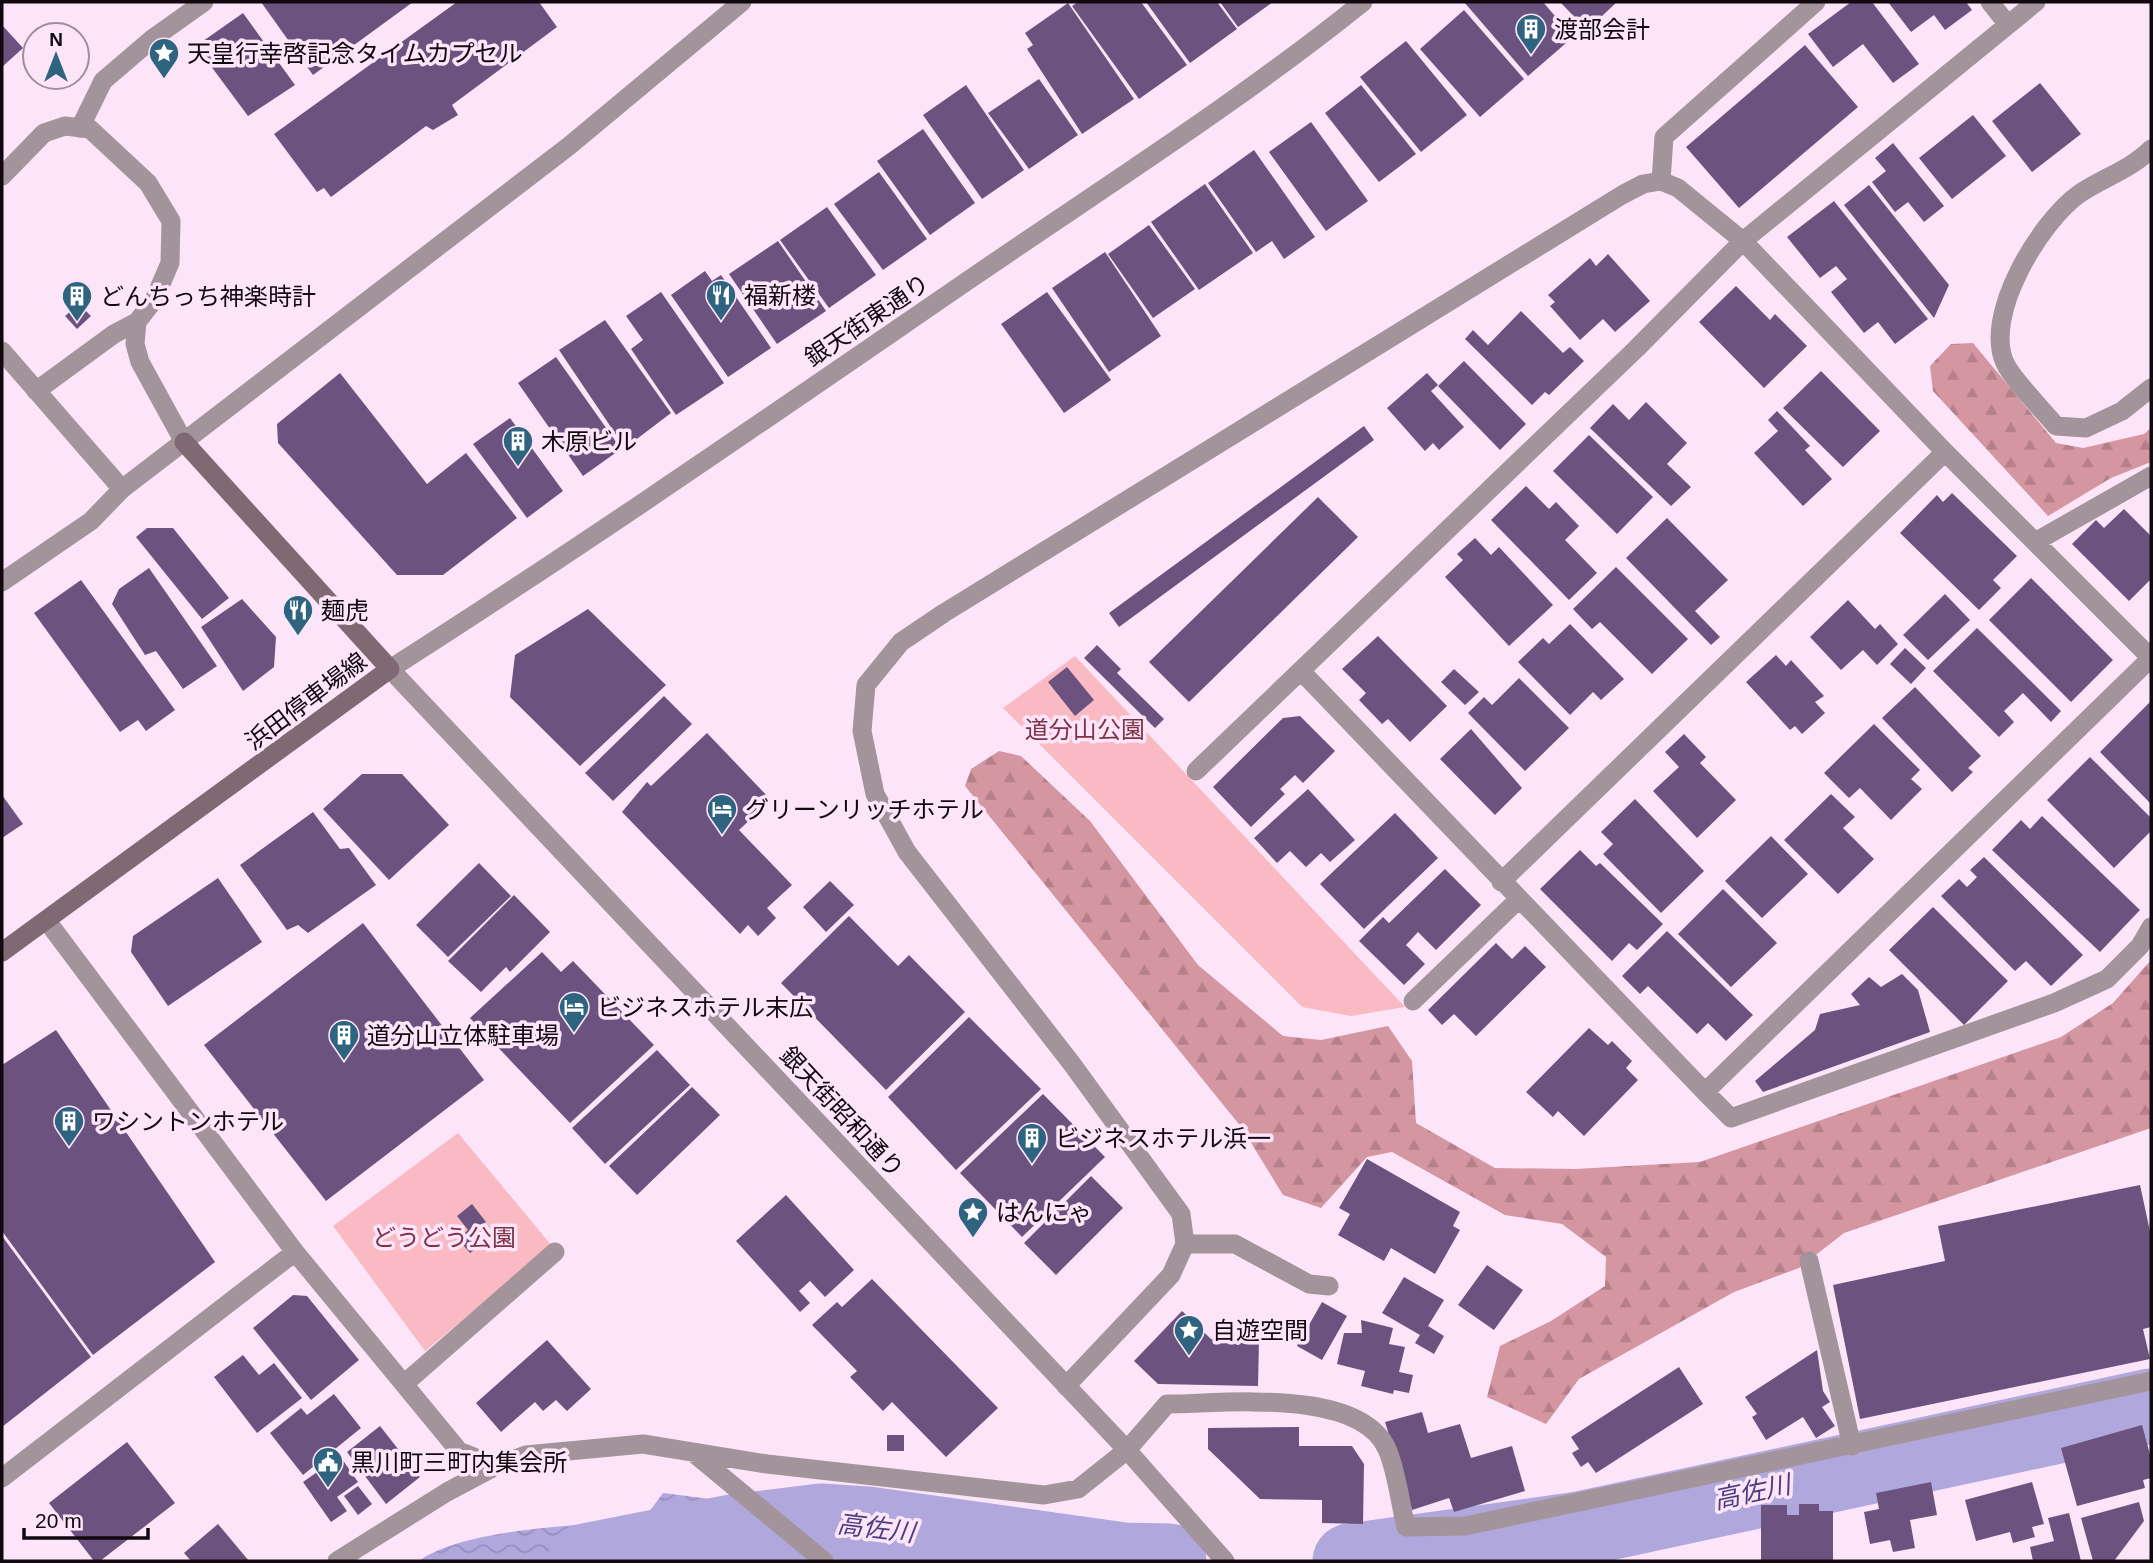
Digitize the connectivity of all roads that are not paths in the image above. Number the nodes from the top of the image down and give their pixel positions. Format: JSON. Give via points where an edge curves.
{"nodes":[{"id":1,"x":204,"y":2,"type":"edge"},
{"id":2,"x":742,"y":2,"type":"edge"},
{"id":3,"x":1363,"y":2,"type":"edge"},
{"id":4,"x":1816,"y":2,"type":"edge"},
{"id":5,"x":1990,"y":2,"type":"edge"},
{"id":6,"x":2036,"y":2,"type":"edge"},
{"id":7,"x":2008,"y":25,"type":"junction"},
{"id":8,"x":80,"y":128,"type":"junction"},
{"id":9,"x":2151,"y":149,"type":"edge"},
{"id":10,"x":2,"y":176,"type":"edge"},
{"id":11,"x":1661,"y":181,"type":"junction"},
{"id":12,"x":1743,"y":242,"type":"junction"},
{"id":13,"x":137,"y":321,"type":"junction"},
{"id":14,"x":2,"y":351,"type":"edge"},
{"id":15,"x":2151,"y":388,"type":"edge"},
{"id":16,"x":36,"y":391,"type":"junction"},
{"id":17,"x":184,"y":442,"type":"junction"},
{"id":18,"x":1945,"y":452,"type":"junction"},
{"id":19,"x":2151,"y":476,"type":"edge"},
{"id":20,"x":122,"y":489,"type":"junction"},
{"id":21,"x":2035,"y":542,"type":"junction"},
{"id":22,"x":2,"y":582,"type":"edge"},
{"id":23,"x":2151,"y":659,"type":"edge"},
{"id":24,"x":390,"y":669,"type":"junction"},
{"id":25,"x":1301,"y":671,"type":"junction"},
{"id":26,"x":1196,"y":771,"type":"dead end"},
{"id":27,"x":1501,"y":882,"type":"junction"},
{"id":28,"x":1518,"y":900,"type":"junction"},
{"id":29,"x":47,"y":921,"type":"junction"},
{"id":30,"x":2151,"y":926,"type":"edge"},
{"id":31,"x":2,"y":952,"type":"edge"},
{"id":32,"x":1413,"y":1001,"type":"dead end"},
{"id":33,"x":1705,"y":1092,"type":"junction"},
{"id":34,"x":1185,"y":1244,"type":"junction"},
{"id":35,"x":295,"y":1252,"type":"junction"},
{"id":36,"x":555,"y":1252,"type":"dead end"},
{"id":37,"x":1809,"y":1261,"type":"dead end"},
{"id":38,"x":1329,"y":1286,"type":"dead end"},
{"id":39,"x":2151,"y":1381,"type":"edge"},
{"id":40,"x":404,"y":1384,"type":"junction"},
{"id":41,"x":1066,"y":1386,"type":"junction"},
{"id":42,"x":1852,"y":1446,"type":"junction"},
{"id":43,"x":1127,"y":1450,"type":"junction"},
{"id":44,"x":693,"y":1453,"type":"junction"},
{"id":45,"x":496,"y":1466,"type":"junction"},
{"id":46,"x":2,"y":1478,"type":"edge"},
{"id":47,"x":337,"y":1561,"type":"edge"},
{"id":48,"x":824,"y":1561,"type":"edge"},
{"id":49,"x":1226,"y":1561,"type":"edge"}],
"edges":[{"from":1,"to":8,"type":"street","via":[[152,38],[103,81]]},
{"from":2,"to":17,"type":"street","via":[[569,146]]},
{"from":3,"to":24,"type":"street","name":"銀天街東通り","via":[[1298,54],[547,569]]},
{"from":4,"to":11,"type":"street","via":[[1664,137]]},
{"from":5,"to":7,"type":"street"},
{"from":6,"to":7,"type":"street"},
{"from":7,"to":12,"type":"street"},
{"from":8,"to":10,"type":"street","via":[[65,125],[44,133]]},
{"from":8,"to":13,"type":"street","via":[[90,129],[148,183],[171,221],[170,263],[155,300]]},
{"from":9,"to":15,"type":"street","via":[[2140,161],[2078,195],[2045,225],[2028,254],[1999,334],[2005,364],[2056,426],[2087,428],[2122,411]]},
{"from":11,"to":12,"type":"street","via":[[1678,188]]},
{"from":11,"to":34,"type":"street","via":[[1622,195],[944,613],[901,642],[866,685],[862,731],[875,794],[907,852],[1072,1064],[1181,1214]]},
{"from":12,"to":18,"type":"street"},
{"from":12,"to":25,"type":"street"},
{"from":13,"to":16,"type":"street"},
{"from":13,"to":17,"type":"street","via":[[135,344],[140,362]]},
{"from":14,"to":16,"type":"street"},
{"from":16,"to":20,"type":"street"},
{"from":17,"to":20,"type":"street"},
{"from":17,"to":24,"type":"main road","name":"浜田停車場線"},
{"from":18,"to":21,"type":"street"},
{"from":18,"to":27,"type":"street"},
{"from":19,"to":21,"type":"street"},
{"from":20,"to":22,"type":"street","via":[[91,521]]},
{"from":21,"to":23,"type":"street"},
{"from":23,"to":33,"type":"street"},
{"from":24,"to":29,"type":"main road","name":"浜田停車場線"},
{"from":24,"to":41,"type":"street","name":"銀天街昭和通り"},
{"from":25,"to":26,"type":"street"},
{"from":25,"to":27,"type":"street"},
{"from":27,"to":28,"type":"street"},
{"from":28,"to":32,"type":"street"},
{"from":28,"to":33,"type":"street"},
{"from":29,"to":31,"type":"main road","name":"浜田停車場線"},
{"from":29,"to":35,"type":"street"},
{"from":30,"to":33,"type":"street","via":[[2140,946],[2107,979],[2054,1003],[1731,1118]]},
{"from":34,"to":38,"type":"street","via":[[1235,1244],[1309,1284]]},
{"from":34,"to":41,"type":"street","via":[[1171,1275]]},
{"from":35,"to":40,"type":"street"},
{"from":35,"to":46,"type":"street"},
{"from":36,"to":40,"type":"street"},
{"from":37,"to":42,"type":"street"},
{"from":39,"to":42,"type":"street"},
{"from":40,"to":45,"type":"street","via":[[459,1451]]},
{"from":41,"to":43,"type":"street","name":"銀天街昭和通り"},
{"from":42,"to":43,"type":"street","via":[[1465,1527],[1406,1527],[1387,1448],[1370,1428],[1349,1414],[1289,1404],[1167,1404]]},
{"from":43,"to":44,"type":"street","via":[[1078,1489],[1044,1495]]},
{"from":43,"to":49,"type":"street","name":"銀天街昭和通り"},
{"from":44,"to":45,"type":"street","via":[[643,1444],[526,1455]]},
{"from":44,"to":48,"type":"street"},
{"from":45,"to":47,"type":"street"}]}
